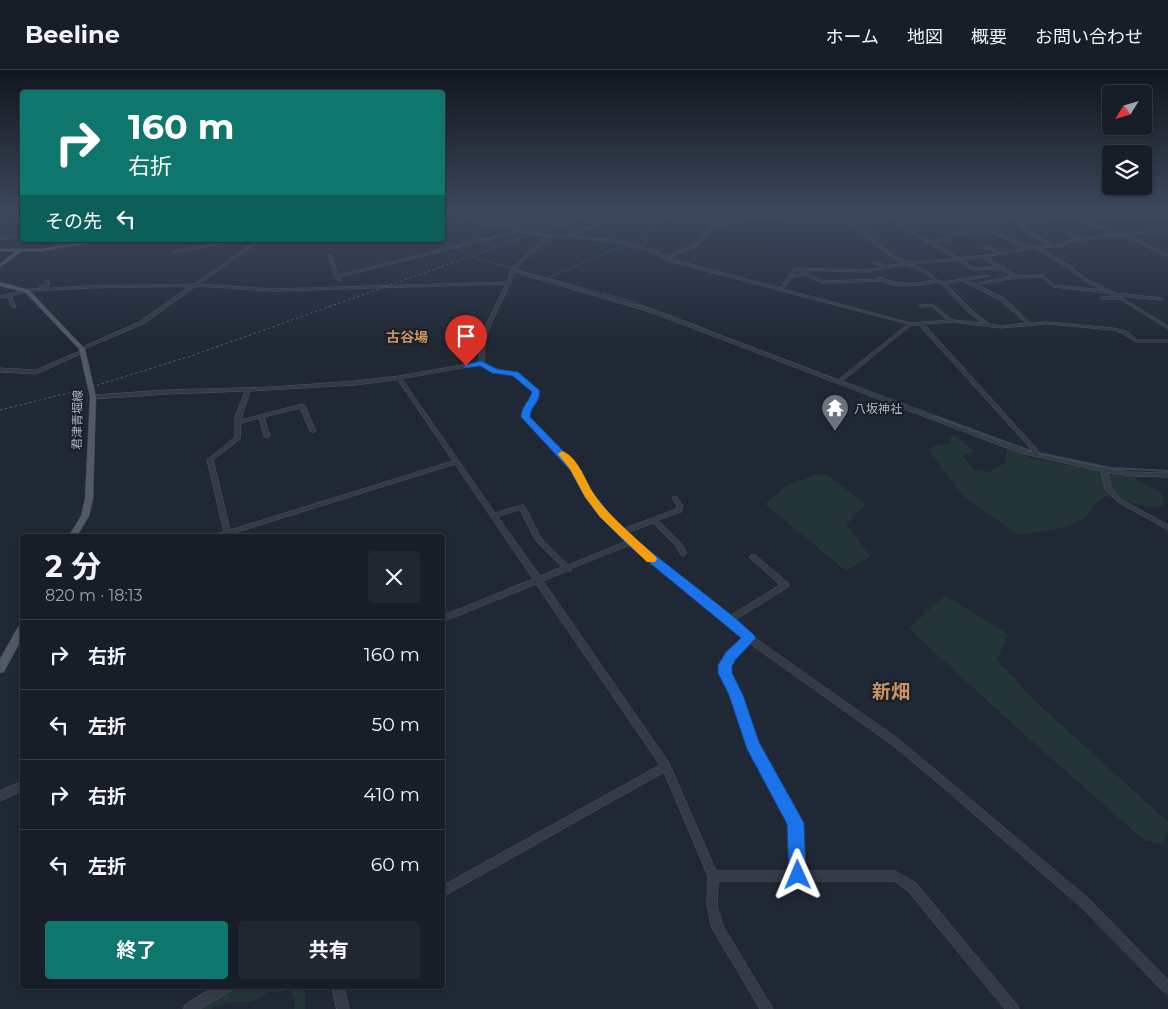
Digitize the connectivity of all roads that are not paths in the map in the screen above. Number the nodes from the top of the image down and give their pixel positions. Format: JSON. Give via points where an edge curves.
{"nodes":[{"id":1,"x":329,"y":255,"type":"dead end"},
{"id":2,"x":14,"y":256,"type":"edge"},
{"id":3,"x":236,"y":256,"type":"edge"},
{"id":4,"x":417,"y":256,"type":"edge"},
{"id":5,"x":528,"y":256,"type":"edge"},
{"id":6,"x":660,"y":256,"type":"edge"},
{"id":7,"x":670,"y":256,"type":"edge"},
{"id":8,"x":892,"y":256,"type":"edge"},
{"id":9,"x":951,"y":256,"type":"edge"},
{"id":10,"x":984,"y":256,"type":"joint"},
{"id":11,"x":1051,"y":256,"type":"edge"},
{"id":12,"x":664,"y":258,"type":"junction"},
{"id":13,"x":958,"y":260,"type":"junction"},
{"id":14,"x":874,"y":262,"type":"dead end"},
{"id":15,"x":907,"y":264,"type":"junction"},
{"id":16,"x":0,"y":266,"type":"edge"},
{"id":17,"x":886,"y":267,"type":"junction"},
{"id":18,"x":1004,"y":268,"type":"junction"},
{"id":19,"x":512,"y":270,"type":"junction"},
{"id":20,"x":865,"y":271,"type":"junction"},
{"id":21,"x":337,"y":276,"type":"junction"},
{"id":22,"x":987,"y":276,"type":"dead end"},
{"id":23,"x":790,"y":277,"type":"junction"},
{"id":24,"x":1016,"y":277,"type":"junction"},
{"id":25,"x":881,"y":280,"type":"junction"},
{"id":26,"x":962,"y":280,"type":"junction"},
{"id":27,"x":936,"y":281,"type":"junction"},
{"id":28,"x":47,"y":282,"type":"dead end"},
{"id":29,"x":508,"y":283,"type":"junction"},
{"id":30,"x":195,"y":284,"type":"junction"},
{"id":31,"x":946,"y":284,"type":"junction"},
{"id":32,"x":1,"y":285,"type":"edge"},
{"id":33,"x":973,"y":285,"type":"junction"},
{"id":34,"x":341,"y":287,"type":"junction"},
{"id":35,"x":781,"y":289,"type":"junction"},
{"id":36,"x":26,"y":290,"type":"junction"},
{"id":37,"x":1112,"y":293,"type":"junction"},
{"id":38,"x":8,"y":295,"type":"junction"},
{"id":39,"x":0,"y":297,"type":"edge"},
{"id":40,"x":1102,"y":298,"type":"dead end"},
{"id":41,"x":1121,"y":298,"type":"junction"},
{"id":42,"x":1160,"y":299,"type":"dead end"},
{"id":43,"x":920,"y":306,"type":"dead end"},
{"id":44,"x":14,"y":307,"type":"dead end"},
{"id":45,"x":953,"y":321,"type":"junction"},
{"id":46,"x":1157,"y":321,"type":"junction"},
{"id":47,"x":1168,"y":321,"type":"edge"},
{"id":48,"x":911,"y":324,"type":"junction"},
{"id":49,"x":921,"y":324,"type":"junction"},
{"id":50,"x":1029,"y":324,"type":"junction"},
{"id":51,"x":989,"y":326,"type":"junction"},
{"id":52,"x":1168,"y":328,"type":"edge"},
{"id":53,"x":1168,"y":341,"type":"edge"},
{"id":54,"x":82,"y":350,"type":"junction"},
{"id":55,"x":481,"y":363,"type":"junction"},
{"id":56,"x":0,"y":370,"type":"edge"},
{"id":57,"x":399,"y":378,"type":"junction"},
{"id":58,"x":839,"y":382,"type":"junction"},
{"id":59,"x":248,"y":390,"type":"junction"},
{"id":60,"x":93,"y":397,"type":"junction"},
{"id":61,"x":261,"y":416,"type":"junction"},
{"id":62,"x":238,"y":422,"type":"junction"},
{"id":63,"x":313,"y":432,"type":"dead end"},
{"id":64,"x":267,"y":436,"type":"dead end"},
{"id":65,"x":1035,"y":453,"type":"junction"},
{"id":66,"x":455,"y":462,"type":"junction"},
{"id":67,"x":1104,"y":470,"type":"junction"},
{"id":68,"x":1168,"y":475,"type":"edge"},
{"id":69,"x":675,"y":498,"type":"dead end"},
{"id":70,"x":493,"y":516,"type":"junction"},
{"id":71,"x":654,"y":520,"type":"junction"},
{"id":72,"x":1168,"y":528,"type":"edge"},
{"id":73,"x":622,"y":532,"type":"junction"},
{"id":74,"x":74,"y":534,"type":"edge"},
{"id":75,"x":228,"y":534,"type":"edge"},
{"id":76,"x":231,"y":534,"type":"edge"},
{"id":77,"x":632,"y":542,"type":"junction"},
{"id":78,"x":683,"y":553,"type":"dead end"},
{"id":79,"x":753,"y":557,"type":"dead end"},
{"id":80,"x":568,"y":568,"type":"junction"},
{"id":81,"x":538,"y":581,"type":"junction"},
{"id":82,"x":445,"y":618,"type":"edge"},
{"id":83,"x":730,"y":620,"type":"junction"},
{"id":84,"x":20,"y":634,"type":"edge"},
{"id":85,"x":749,"y":638,"type":"junction"},
{"id":86,"x":0,"y":670,"type":"edge"},
{"id":87,"x":666,"y":766,"type":"junction"},
{"id":88,"x":20,"y":788,"type":"edge"},
{"id":89,"x":0,"y":796,"type":"edge"},
{"id":90,"x":798,"y":875,"type":"junction"},
{"id":91,"x":713,"y":876,"type":"junction"},
{"id":92,"x":445,"y":890,"type":"edge"},
{"id":93,"x":1168,"y":988,"type":"edge"},
{"id":94,"x":223,"y":989,"type":"edge"},
{"id":95,"x":339,"y":989,"type":"edge"},
{"id":96,"x":189,"y":1009,"type":"edge"},
{"id":97,"x":343,"y":1009,"type":"edge"},
{"id":98,"x":767,"y":1009,"type":"edge"},
{"id":99,"x":1013,"y":1009,"type":"edge"}],
"edges":[{"from":1,"to":21,"type":"street"},
{"from":2,"to":16,"type":"main road"},
{"from":3,"to":30,"type":"street"},
{"from":4,"to":21,"type":"street"},
{"from":5,"to":19,"type":"street"},
{"from":6,"to":12,"type":"street"},
{"from":7,"to":12,"type":"street"},
{"from":8,"to":15,"type":"street"},
{"from":9,"to":13,"type":"street"},
{"from":10,"to":13,"type":"street"},
{"from":10,"to":18,"type":"street"},
{"from":11,"to":37,"type":"street"},
{"from":12,"to":35,"type":"street"},
{"from":13,"to":15,"type":"street"},
{"from":13,"to":18,"type":"street","via":[[975,269]]},
{"from":14,"to":17,"type":"street"},
{"from":15,"to":17,"type":"street"},
{"from":15,"to":27,"type":"street","via":[[928,273]]},
{"from":17,"to":20,"type":"street"},
{"from":18,"to":24,"type":"street"},
{"from":19,"to":29,"type":"street"},
{"from":19,"to":58,"type":"street","via":[[644,308]]},
{"from":20,"to":23,"type":"street","via":[[795,269]]},
{"from":20,"to":25,"type":"street"},
{"from":21,"to":34,"type":"street"},
{"from":22,"to":26,"type":"street"},
{"from":23,"to":25,"type":"street","via":[[806,274],[822,282]]},
{"from":23,"to":35,"type":"street"},
{"from":24,"to":33,"type":"street"},
{"from":24,"to":37,"type":"street","via":[[1043,276],[1053,286]]},
{"from":25,"to":27,"type":"street","via":[[913,286]]},
{"from":26,"to":31,"type":"street"},
{"from":26,"to":33,"type":"street"},
{"from":27,"to":31,"type":"street"},
{"from":28,"to":36,"type":"street","via":[[46,286]]},
{"from":29,"to":34,"type":"street"},
{"from":29,"to":55,"type":"street","via":[[486,329]]},
{"from":30,"to":34,"type":"street","via":[[273,290]]},
{"from":30,"to":36,"type":"street"},
{"from":30,"to":54,"type":"street","via":[[140,323]]},
{"from":31,"to":51,"type":"street","via":[[972,313]]},
{"from":32,"to":36,"type":"main road"},
{"from":33,"to":50,"type":"street","via":[[1005,301]]},
{"from":35,"to":48,"type":"street"},
{"from":36,"to":38,"type":"street"},
{"from":36,"to":54,"type":"main road"},
{"from":37,"to":41,"type":"street"},
{"from":37,"to":42,"type":"street"},
{"from":38,"to":39,"type":"street"},
{"from":38,"to":44,"type":"street"},
{"from":40,"to":41,"type":"street"},
{"from":41,"to":46,"type":"street"},
{"from":43,"to":45,"type":"street","via":[[932,306]]},
{"from":45,"to":49,"type":"street"},
{"from":45,"to":51,"type":"street"},
{"from":46,"to":47,"type":"street"},
{"from":46,"to":52,"type":"street"},
{"from":48,"to":49,"type":"street"},
{"from":48,"to":58,"type":"street"},
{"from":49,"to":65,"type":"street"},
{"from":50,"to":51,"type":"street"},
{"from":50,"to":53,"type":"street","via":[[1114,329],[1136,341]]},
{"from":54,"to":56,"type":"street","via":[[36,372]]},
{"from":54,"to":60,"type":"main road","name":"君津青堀線"},
{"from":55,"to":57,"type":"street"},
{"from":55,"to":73,"type":"street","via":[[495,371],[515,374],[536,392],[535,399],[526,410],[526,417],[574,468],[589,494]]},
{"from":57,"to":59,"type":"street"},
{"from":57,"to":66,"type":"street"},
{"from":58,"to":65,"type":"street","via":[[1008,447]]},
{"from":59,"to":60,"type":"street"},
{"from":59,"to":62,"type":"street"},
{"from":60,"to":74,"type":"main road","name":"君津青堀線","via":[[89,499]]},
{"from":61,"to":62,"type":"street"},
{"from":61,"to":63,"type":"street","via":[[302,406]]},
{"from":61,"to":64,"type":"street"},
{"from":62,"to":75,"type":"street","via":[[238,438],[210,460]]},
{"from":65,"to":67,"type":"street"},
{"from":66,"to":70,"type":"street"},
{"from":66,"to":76,"type":"street"},
{"from":67,"to":68,"type":"street"},
{"from":67,"to":72,"type":"street","via":[[1108,489],[1120,501]]},
{"from":69,"to":71,"type":"street","via":[[679,510]]},
{"from":70,"to":80,"type":"street","via":[[522,507],[538,539]]},
{"from":70,"to":81,"type":"street"},
{"from":71,"to":73,"type":"street"},
{"from":71,"to":78,"type":"street"},
{"from":73,"to":77,"type":"street"},
{"from":77,"to":80,"type":"street"},
{"from":77,"to":83,"type":"street"},
{"from":79,"to":83,"type":"street","via":[[785,585]]},
{"from":80,"to":81,"type":"street"},
{"from":81,"to":82,"type":"street"},
{"from":81,"to":87,"type":"street"},
{"from":83,"to":85,"type":"street"},
{"from":84,"to":86,"type":"main road"},
{"from":85,"to":90,"type":"street","via":[[731,656],[725,665],[725,673],[752,744],[796,823]]},
{"from":85,"to":93,"type":"street","via":[[894,740],[1085,903]]},
{"from":87,"to":91,"type":"street"},
{"from":87,"to":92,"type":"street"},
{"from":88,"to":89,"type":"street"},
{"from":90,"to":91,"type":"street"},
{"from":90,"to":99,"type":"street","via":[[895,876],[912,887]]},
{"from":91,"to":98,"type":"street","via":[[712,905],[718,928]]},
{"from":94,"to":96,"type":"street"},
{"from":95,"to":97,"type":"street"}]}
